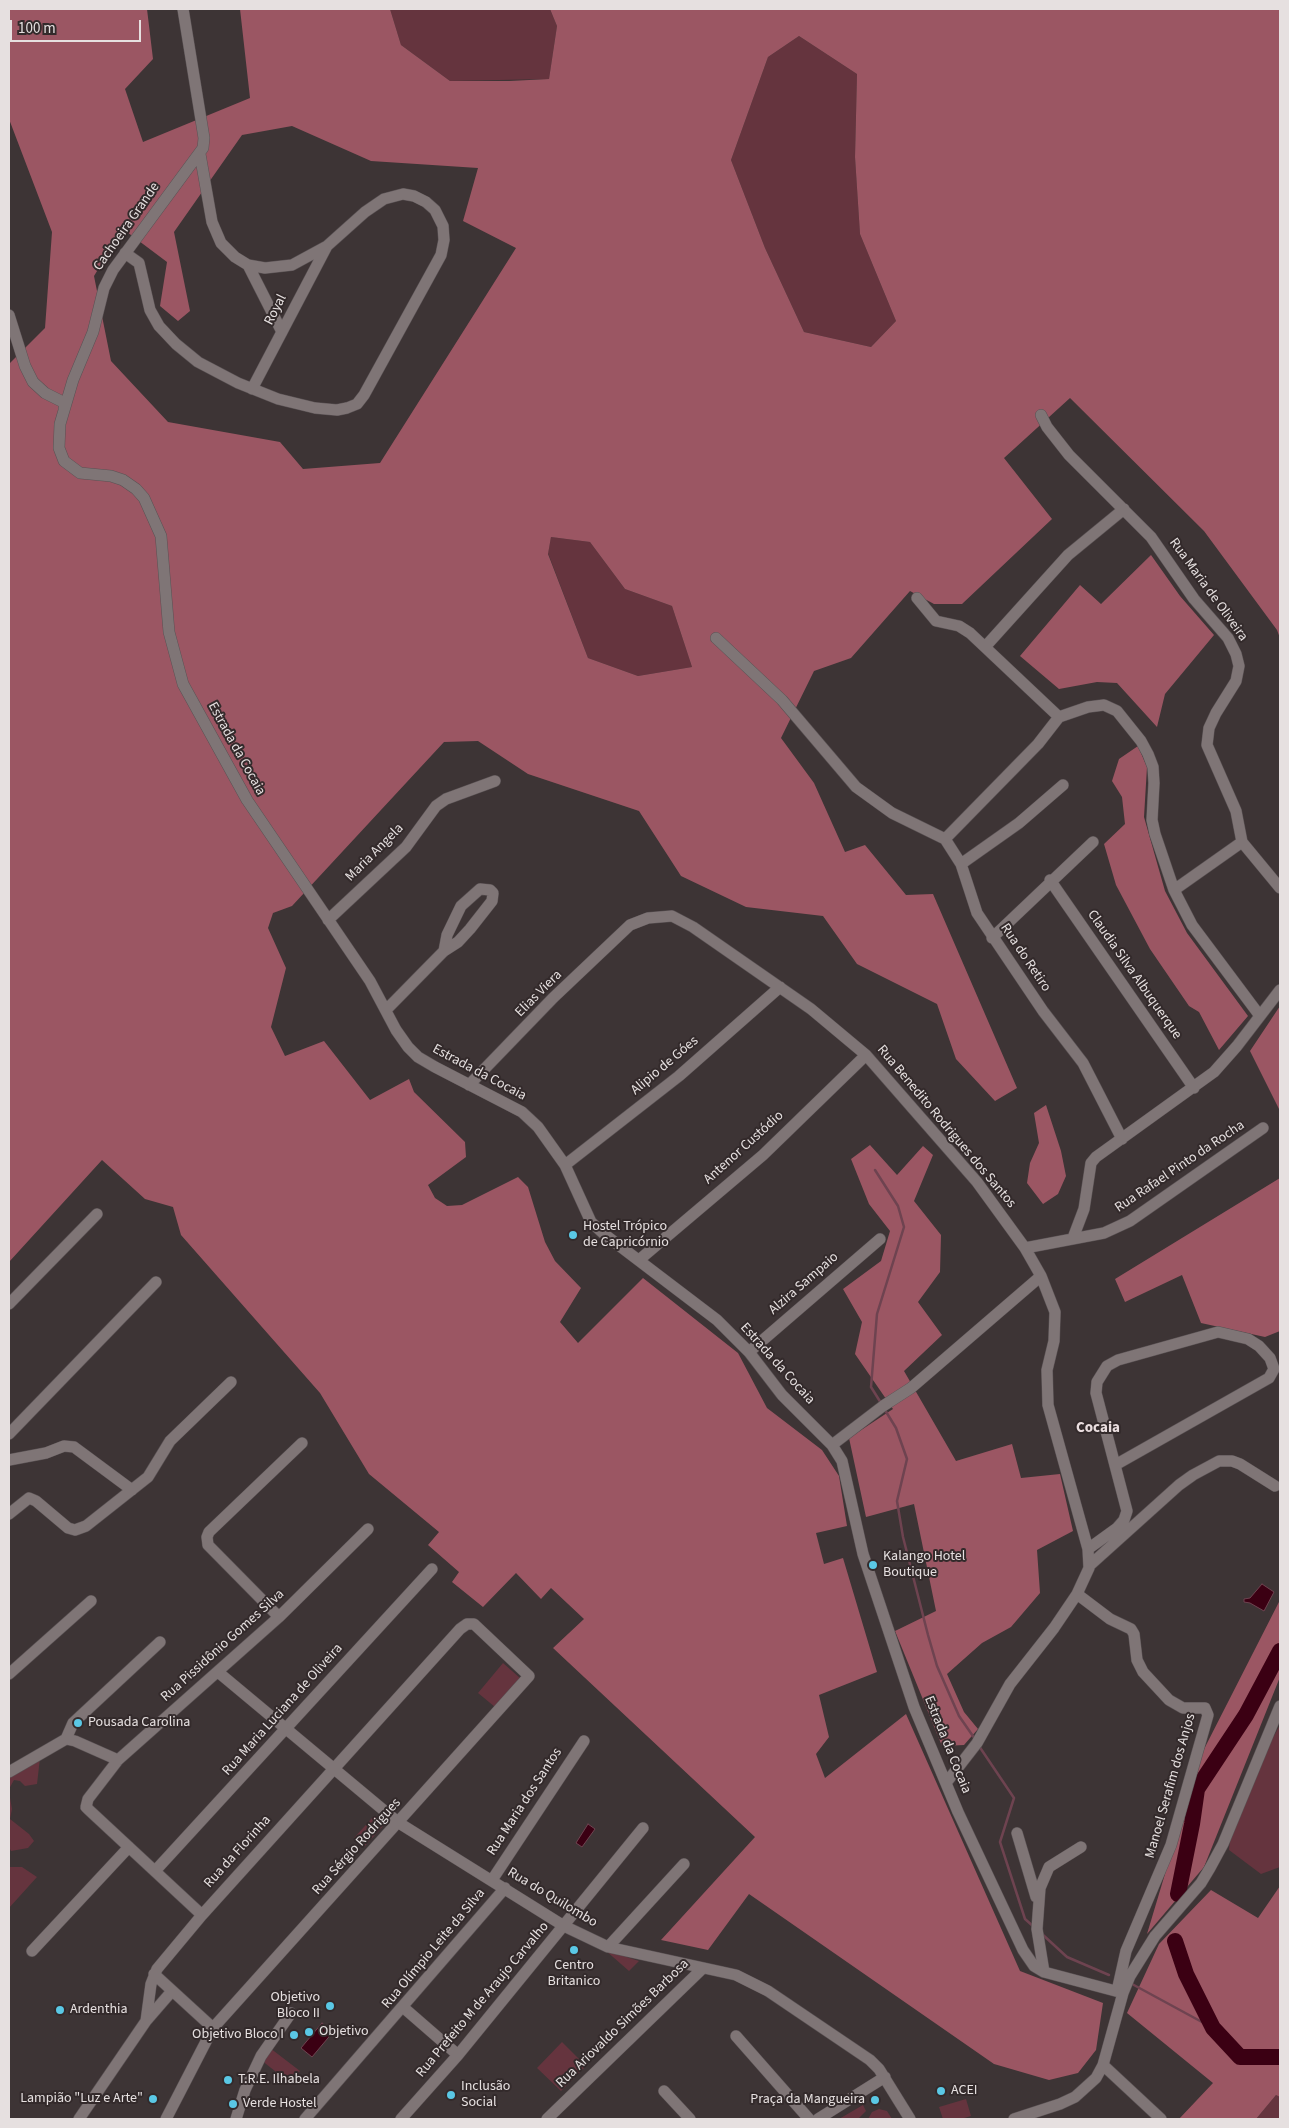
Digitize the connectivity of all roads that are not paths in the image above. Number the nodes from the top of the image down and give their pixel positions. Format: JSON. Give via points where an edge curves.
{"nodes":[{"id":1,"x":183,"y":9,"type":"edge"},
{"id":2,"x":200,"y":154,"type":"junction"},
{"id":3,"x":327,"y":246,"type":"junction"},
{"id":4,"x":125,"y":253,"type":"junction"},
{"id":5,"x":248,"y":265,"type":"junction"},
{"id":6,"x":9,"y":316,"type":"edge"},
{"id":7,"x":282,"y":332,"type":"junction"},
{"id":8,"x":73,"y":380,"type":"joint"},
{"id":9,"x":252,"y":388,"type":"junction"},
{"id":10,"x":65,"y":403,"type":"junction"},
{"id":11,"x":1041,"y":415,"type":"dead end"},
{"id":12,"x":1124,"y":509,"type":"junction"},
{"id":13,"x":917,"y":598,"type":"dead end"},
{"id":14,"x":716,"y":638,"type":"dead end"},
{"id":15,"x":985,"y":648,"type":"junction"},
{"id":16,"x":1059,"y":717,"type":"junction"},
{"id":17,"x":495,"y":781,"type":"dead end"},
{"id":18,"x":1063,"y":786,"type":"dead end"},
{"id":19,"x":945,"y":840,"type":"junction"},
{"id":20,"x":1093,"y":842,"type":"dead end"},
{"id":21,"x":1242,"y":842,"type":"junction"},
{"id":22,"x":961,"y":864,"type":"junction"},
{"id":23,"x":1050,"y":880,"type":"junction"},
{"id":24,"x":1280,"y":888,"type":"edge"},
{"id":25,"x":1174,"y":890,"type":"junction"},
{"id":26,"x":328,"y":920,"type":"junction"},
{"id":27,"x":992,"y":938,"type":"junction"},
{"id":28,"x":444,"y":951,"type":"junction"},
{"id":29,"x":780,"y":987,"type":"junction"},
{"id":30,"x":1280,"y":990,"type":"edge"},
{"id":31,"x":386,"y":1010,"type":"junction"},
{"id":32,"x":1260,"y":1016,"type":"junction"},
{"id":33,"x":866,"y":1055,"type":"junction"},
{"id":34,"x":469,"y":1084,"type":"junction"},
{"id":35,"x":1194,"y":1088,"type":"junction"},
{"id":36,"x":1263,"y":1128,"type":"dead end"},
{"id":37,"x":1122,"y":1139,"type":"junction"},
{"id":38,"x":565,"y":1165,"type":"junction"},
{"id":39,"x":97,"y":1214,"type":"dead end"},
{"id":40,"x":1073,"y":1238,"type":"junction"},
{"id":41,"x":880,"y":1239,"type":"dead end"},
{"id":42,"x":1025,"y":1248,"type":"junction"},
{"id":43,"x":639,"y":1260,"type":"junction"},
{"id":44,"x":1041,"y":1276,"type":"junction"},
{"id":45,"x":156,"y":1282,"type":"dead end"},
{"id":46,"x":9,"y":1304,"type":"edge"},
{"id":47,"x":749,"y":1352,"type":"junction"},
{"id":48,"x":231,"y":1382,"type":"dead end"},
{"id":49,"x":9,"y":1434,"type":"edge"},
{"id":50,"x":302,"y":1443,"type":"dead end"},
{"id":51,"x":832,"y":1445,"type":"junction"},
{"id":52,"x":9,"y":1460,"type":"edge"},
{"id":53,"x":1116,"y":1464,"type":"junction"},
{"id":54,"x":1275,"y":1486,"type":"dead end"},
{"id":55,"x":132,"y":1490,"type":"junction"},
{"id":56,"x":9,"y":1514,"type":"edge"},
{"id":57,"x":368,"y":1530,"type":"dead end"},
{"id":58,"x":1088,"y":1548,"type":"junction"},
{"id":59,"x":1089,"y":1566,"type":"junction"},
{"id":60,"x":432,"y":1569,"type":"dead end"},
{"id":61,"x":1077,"y":1594,"type":"junction"},
{"id":62,"x":92,"y":1601,"type":"dead end"},
{"id":63,"x":279,"y":1617,"type":"junction"},
{"id":64,"x":460,"y":1629,"type":"joint"},
{"id":65,"x":160,"y":1642,"type":"dead end"},
{"id":66,"x":218,"y":1672,"type":"junction"},
{"id":67,"x":9,"y":1674,"type":"edge"},
{"id":68,"x":1280,"y":1706,"type":"edge"},
{"id":69,"x":1280,"y":1718,"type":"edge"},
{"id":70,"x":1272,"y":1728,"type":"junction"},
{"id":71,"x":287,"y":1730,"type":"junction"},
{"id":72,"x":66,"y":1739,"type":"junction"},
{"id":73,"x":584,"y":1741,"type":"dead end"},
{"id":74,"x":118,"y":1760,"type":"junction"},
{"id":75,"x":334,"y":1768,"type":"junction"},
{"id":76,"x":9,"y":1772,"type":"edge"},
{"id":77,"x":946,"y":1783,"type":"junction"},
{"id":78,"x":399,"y":1823,"type":"junction"},
{"id":79,"x":644,"y":1828,"type":"dead end"},
{"id":80,"x":1017,"y":1833,"type":"dead end"},
{"id":81,"x":129,"y":1847,"type":"junction"},
{"id":82,"x":1080,"y":1847,"type":"dead end"},
{"id":83,"x":684,"y":1864,"type":"dead end"},
{"id":84,"x":155,"y":1871,"type":"junction"},
{"id":85,"x":492,"y":1880,"type":"junction"},
{"id":86,"x":505,"y":1888,"type":"junction"},
{"id":87,"x":1038,"y":1901,"type":"junction"},
{"id":88,"x":202,"y":1915,"type":"junction"},
{"id":89,"x":564,"y":1926,"type":"junction"},
{"id":90,"x":608,"y":1947,"type":"junction"},
{"id":91,"x":32,"y":1951,"type":"dead end"},
{"id":92,"x":704,"y":1968,"type":"junction"},
{"id":93,"x":1044,"y":1972,"type":"junction"},
{"id":94,"x":154,"y":1974,"type":"junction"},
{"id":95,"x":172,"y":1991,"type":"junction"},
{"id":96,"x":1120,"y":1992,"type":"junction"},
{"id":97,"x":404,"y":2008,"type":"junction"},
{"id":98,"x":291,"y":2014,"type":"dead end"},
{"id":99,"x":146,"y":2022,"type":"junction"},
{"id":100,"x":213,"y":2028,"type":"junction"},
{"id":101,"x":736,"y":2036,"type":"dead end"},
{"id":102,"x":458,"y":2055,"type":"junction"},
{"id":103,"x":1103,"y":2065,"type":"junction"},
{"id":104,"x":885,"y":2078,"type":"junction"},
{"id":105,"x":664,"y":2091,"type":"dead end"},
{"id":106,"x":79,"y":2119,"type":"edge"},
{"id":107,"x":166,"y":2119,"type":"edge"},
{"id":108,"x":236,"y":2119,"type":"edge"},
{"id":109,"x":305,"y":2119,"type":"edge"},
{"id":110,"x":401,"y":2119,"type":"edge"},
{"id":111,"x":547,"y":2119,"type":"edge"},
{"id":112,"x":690,"y":2119,"type":"edge"},
{"id":113,"x":809,"y":2119,"type":"edge"},
{"id":114,"x":818,"y":2119,"type":"edge"},
{"id":115,"x":910,"y":2119,"type":"edge"},
{"id":116,"x":1014,"y":2119,"type":"edge"},
{"id":117,"x":1161,"y":2119,"type":"edge"}],
"edges":[{"from":1,"to":2,"type":"street","via":[[204,138]]},
{"from":2,"to":4,"type":"street","name":"Cachoeira Grande"},
{"from":2,"to":5,"type":"street","via":[[212,222],[221,243]]},
{"from":3,"to":5,"type":"street","via":[[292,265],[265,268]]},
{"from":3,"to":7,"type":"street","name":"Royal"},
{"from":3,"to":9,"type":"street","via":[[365,212],[384,199],[403,194],[414,196],[435,210],[444,240],[441,255],[357,404],[337,410],[315,408],[278,399]]},
{"from":4,"to":8,"type":"street","name":"Cachoeira Grande","via":[[104,288],[93,332]]},
{"from":4,"to":9,"type":"street","via":[[138,263],[150,310],[170,338],[198,362]]},
{"from":5,"to":7,"type":"street"},
{"from":6,"to":10,"type":"street","via":[[33,382],[45,393]]},
{"from":7,"to":9,"type":"street","name":"Royal"},
{"from":8,"to":10,"type":"street","name":"Estrada da Cocaia"},
{"from":10,"to":26,"type":"street","name":"Estrada da Cocaia","via":[[59,448],[64,461],[80,473],[123,480],[136,489],[148,506],[162,536],[169,632],[183,684],[247,800]]},
{"from":11,"to":12,"type":"street","name":"Rua Maria de Oliveira","via":[[1069,455]]},
{"from":12,"to":15,"type":"street","via":[[1068,555]]},
{"from":12,"to":21,"type":"street","name":"Rua Maria de Oliveira","via":[[1151,537],[1194,599],[1228,638],[1236,654],[1239,666],[1236,681],[1209,728],[1207,745],[1236,811]]},
{"from":13,"to":15,"type":"street","via":[[936,621],[964,629]]},
{"from":14,"to":19,"type":"street","name":"Rua do Retiro","via":[[782,700],[856,787],[892,813]]},
{"from":15,"to":16,"type":"street"},
{"from":16,"to":19,"type":"street","via":[[1038,744]]},
{"from":16,"to":25,"type":"street","via":[[1094,706],[1111,706],[1141,741],[1153,767],[1152,820],[1155,834]]},
{"from":17,"to":26,"type":"street","name":"Maria Angela","via":[[446,799],[436,806],[406,847]]},
{"from":18,"to":22,"type":"street","via":[[1019,823]]},
{"from":19,"to":22,"type":"street","name":"Rua do Retiro"},
{"from":20,"to":23,"type":"street"},
{"from":21,"to":24,"type":"street","name":"Rua Maria de Oliveira"},
{"from":21,"to":25,"type":"street"},
{"from":22,"to":27,"type":"street","name":"Rua do Retiro","via":[[977,913]]},
{"from":23,"to":27,"type":"street"},
{"from":23,"to":35,"type":"street","name":"Claudia Silva Albuquerque"},
{"from":25,"to":32,"type":"street","via":[[1192,924]]},
{"from":26,"to":31,"type":"street","name":"Estrada da Cocaia"},
{"from":27,"to":37,"type":"street","name":"Rua do Retiro","via":[[1084,1063]]},
{"from":28,"to":28,"type":"street","via":[[458,942],[488,909],[493,893],[490,890],[480,889],[461,906],[447,935]]},
{"from":28,"to":31,"type":"street"},
{"from":29,"to":33,"type":"street","name":"Rua Benedito Rodrigues dos Santos"},
{"from":29,"to":34,"type":"street","name":"Rua Benedito Rodrigues dos Santos","via":[[681,920],[662,916],[637,921],[559,992]]},
{"from":29,"to":38,"type":"street","name":"Alipio de Góes","via":[[678,1076]]},
{"from":30,"to":32,"type":"street"},
{"from":31,"to":34,"type":"street","name":"Estrada da Cocaia","via":[[396,1030],[418,1057]]},
{"from":32,"to":35,"type":"street","via":[[1223,1063]]},
{"from":33,"to":42,"type":"street","name":"Rua Benedito Rodrigues dos Santos","via":[[977,1182]]},
{"from":33,"to":43,"type":"street","name":"Antenor Custódio","via":[[763,1155]]},
{"from":34,"to":38,"type":"street","name":"Estrada da Cocaia","via":[[522,1112],[538,1127]]},
{"from":35,"to":37,"type":"street"},
{"from":36,"to":40,"type":"street","name":"Rua Rafael Pinto da Rocha","via":[[1130,1221],[1104,1233]]},
{"from":37,"to":40,"type":"street","via":[[1091,1163],[1084,1209]]},
{"from":38,"to":43,"type":"street","name":"Estrada da Cocaia","via":[[592,1222]]},
{"from":39,"to":46,"type":"street"},
{"from":40,"to":42,"type":"street","name":"Rua Rafael Pinto da Rocha"},
{"from":41,"to":47,"type":"street","name":"Alzira Sampaio"},
{"from":42,"to":44,"type":"street","name":"Rua Benedito Rodrigues dos Santos"},
{"from":43,"to":47,"type":"street","name":"Estrada da Cocaia","via":[[717,1320]]},
{"from":44,"to":51,"type":"street","via":[[910,1388]]},
{"from":44,"to":58,"type":"street","name":"Rua Benedito Rodrigues dos Santos","via":[[1055,1312],[1054,1341],[1046,1370],[1048,1406]]},
{"from":45,"to":49,"type":"street"},
{"from":47,"to":51,"type":"street","name":"Estrada da Cocaia","via":[[782,1394]]},
{"from":48,"to":55,"type":"street","via":[[170,1441],[148,1477]]},
{"from":50,"to":63,"type":"street","via":[[209,1532],[206,1540]]},
{"from":51,"to":77,"type":"street","name":"Estrada da Cocaia","via":[[842,1461],[863,1554],[914,1707]]},
{"from":52,"to":55,"type":"street","via":[[74,1446]]},
{"from":53,"to":53,"type":"street","via":[[1096,1392],[1097,1382],[1107,1366],[1118,1360],[1218,1332],[1248,1339],[1270,1358],[1274,1369],[1269,1378]]},
{"from":53,"to":58,"type":"street","via":[[1127,1511],[1124,1520]]},
{"from":54,"to":59,"type":"street","via":[[1240,1464],[1220,1462],[1193,1474],[1179,1485]]},
{"from":55,"to":56,"type":"street","via":[[86,1526],[76,1530],[68,1528],[32,1499],[24,1500]]},
{"from":57,"to":63,"type":"street","name":"Rua Pissidônio Gomes Silva"},
{"from":58,"to":59,"type":"street","name":"Rua Benedito Rodrigues dos Santos"},
{"from":59,"to":61,"type":"street","name":"Rua Benedito Rodrigues dos Santos"},
{"from":60,"to":71,"type":"street","name":"Rua Maria Luciana de Oliveira"},
{"from":61,"to":77,"type":"street","name":"Rua Benedito Rodrigues dos Santos","via":[[1010,1684],[978,1743]]},
{"from":61,"to":96,"type":"street","name":"Manoel Serafim dos Anjos","via":[[1110,1619],[1131,1629],[1143,1672],[1169,1700],[1183,1708],[1205,1708],[1208,1715],[1171,1845],[1126,1951]]},
{"from":62,"to":67,"type":"street"},
{"from":63,"to":66,"type":"street","name":"Rua Pissidônio Gomes Silva"},
{"from":64,"to":75,"type":"street","name":"Rua da Florinha"},
{"from":64,"to":78,"type":"street","name":"Rua Sérgio Rodrigues","via":[[474,1624],[529,1676]]},
{"from":65,"to":72,"type":"street","via":[[73,1723]]},
{"from":66,"to":71,"type":"street","name":"Rua do Quilombo"},
{"from":66,"to":74,"type":"street","name":"Rua Pissidônio Gomes Silva"},
{"from":68,"to":70,"type":"street"},
{"from":69,"to":70,"type":"street"},
{"from":70,"to":96,"type":"street","via":[[1210,1868],[1155,1936]]},
{"from":71,"to":75,"type":"street","name":"Rua do Quilombo"},
{"from":71,"to":84,"type":"street","name":"Rua Maria Luciana de Oliveira"},
{"from":72,"to":74,"type":"street","via":[[76,1740]]},
{"from":72,"to":76,"type":"street"},
{"from":73,"to":85,"type":"street","name":"Rua Maria dos Santos"},
{"from":74,"to":81,"type":"street","name":"Rua Pissidônio Gomes Silva","via":[[88,1799],[86,1807]]},
{"from":75,"to":78,"type":"street","name":"Rua do Quilombo"},
{"from":75,"to":88,"type":"street","name":"Rua da Florinha"},
{"from":77,"to":93,"type":"street","name":"Estrada da Cocaia","via":[[1023,1950],[1034,1966]]},
{"from":78,"to":85,"type":"street","name":"Rua do Quilombo"},
{"from":78,"to":100,"type":"street","name":"Rua Sérgio Rodrigues"},
{"from":79,"to":89,"type":"street","name":"Rua Prefeito M de Araujo Carvalho"},
{"from":80,"to":87,"type":"street"},
{"from":81,"to":84,"type":"street"},
{"from":81,"to":91,"type":"street"},
{"from":82,"to":87,"type":"street","via":[[1048,1867],[1043,1875]]},
{"from":83,"to":90,"type":"street"},
{"from":84,"to":88,"type":"street"},
{"from":85,"to":86,"type":"street","name":"Rua do Quilombo"},
{"from":86,"to":89,"type":"street","name":"Rua do Quilombo"},
{"from":86,"to":97,"type":"street","name":"Rua Olímpio Leite da Silva"},
{"from":87,"to":93,"type":"street","via":[[1037,1929]]},
{"from":88,"to":94,"type":"street","name":"Rua da Florinha"},
{"from":89,"to":90,"type":"street","name":"Rua do Quilombo"},
{"from":89,"to":102,"type":"street","name":"Rua Prefeito M de Araujo Carvalho"},
{"from":90,"to":92,"type":"street","name":"Rua do Quilombo"},
{"from":92,"to":104,"type":"street","name":"Rua do Quilombo","via":[[736,1975],[768,1991],[858,2051]]},
{"from":92,"to":111,"type":"street","name":"Rua Ariovaldo Simões Barbosa"},
{"from":93,"to":96,"type":"street","name":"Estrada da Cocaia"},
{"from":94,"to":95,"type":"street"},
{"from":94,"to":99,"type":"street","name":"Rua da Florinha"},
{"from":95,"to":99,"type":"street"},
{"from":95,"to":100,"type":"street"},
{"from":96,"to":103,"type":"street"},
{"from":97,"to":102,"type":"street"},
{"from":97,"to":109,"type":"street","name":"Rua Olímpio Leite da Silva"},
{"from":98,"to":108,"type":"street","via":[[261,2056]]},
{"from":99,"to":106,"type":"street","name":"Rua da Florinha"},
{"from":100,"to":107,"type":"street","name":"Rua Sérgio Rodrigues"},
{"from":101,"to":113,"type":"street"},
{"from":102,"to":110,"type":"street","name":"Rua Prefeito M de Araujo Carvalho"},
{"from":103,"to":116,"type":"street","via":[[1096,2078],[1075,2097]]},
{"from":103,"to":117,"type":"street"},
{"from":104,"to":114,"type":"street"},
{"from":104,"to":115,"type":"street","name":"Rua do Quilombo"},
{"from":105,"to":112,"type":"street"}]}
